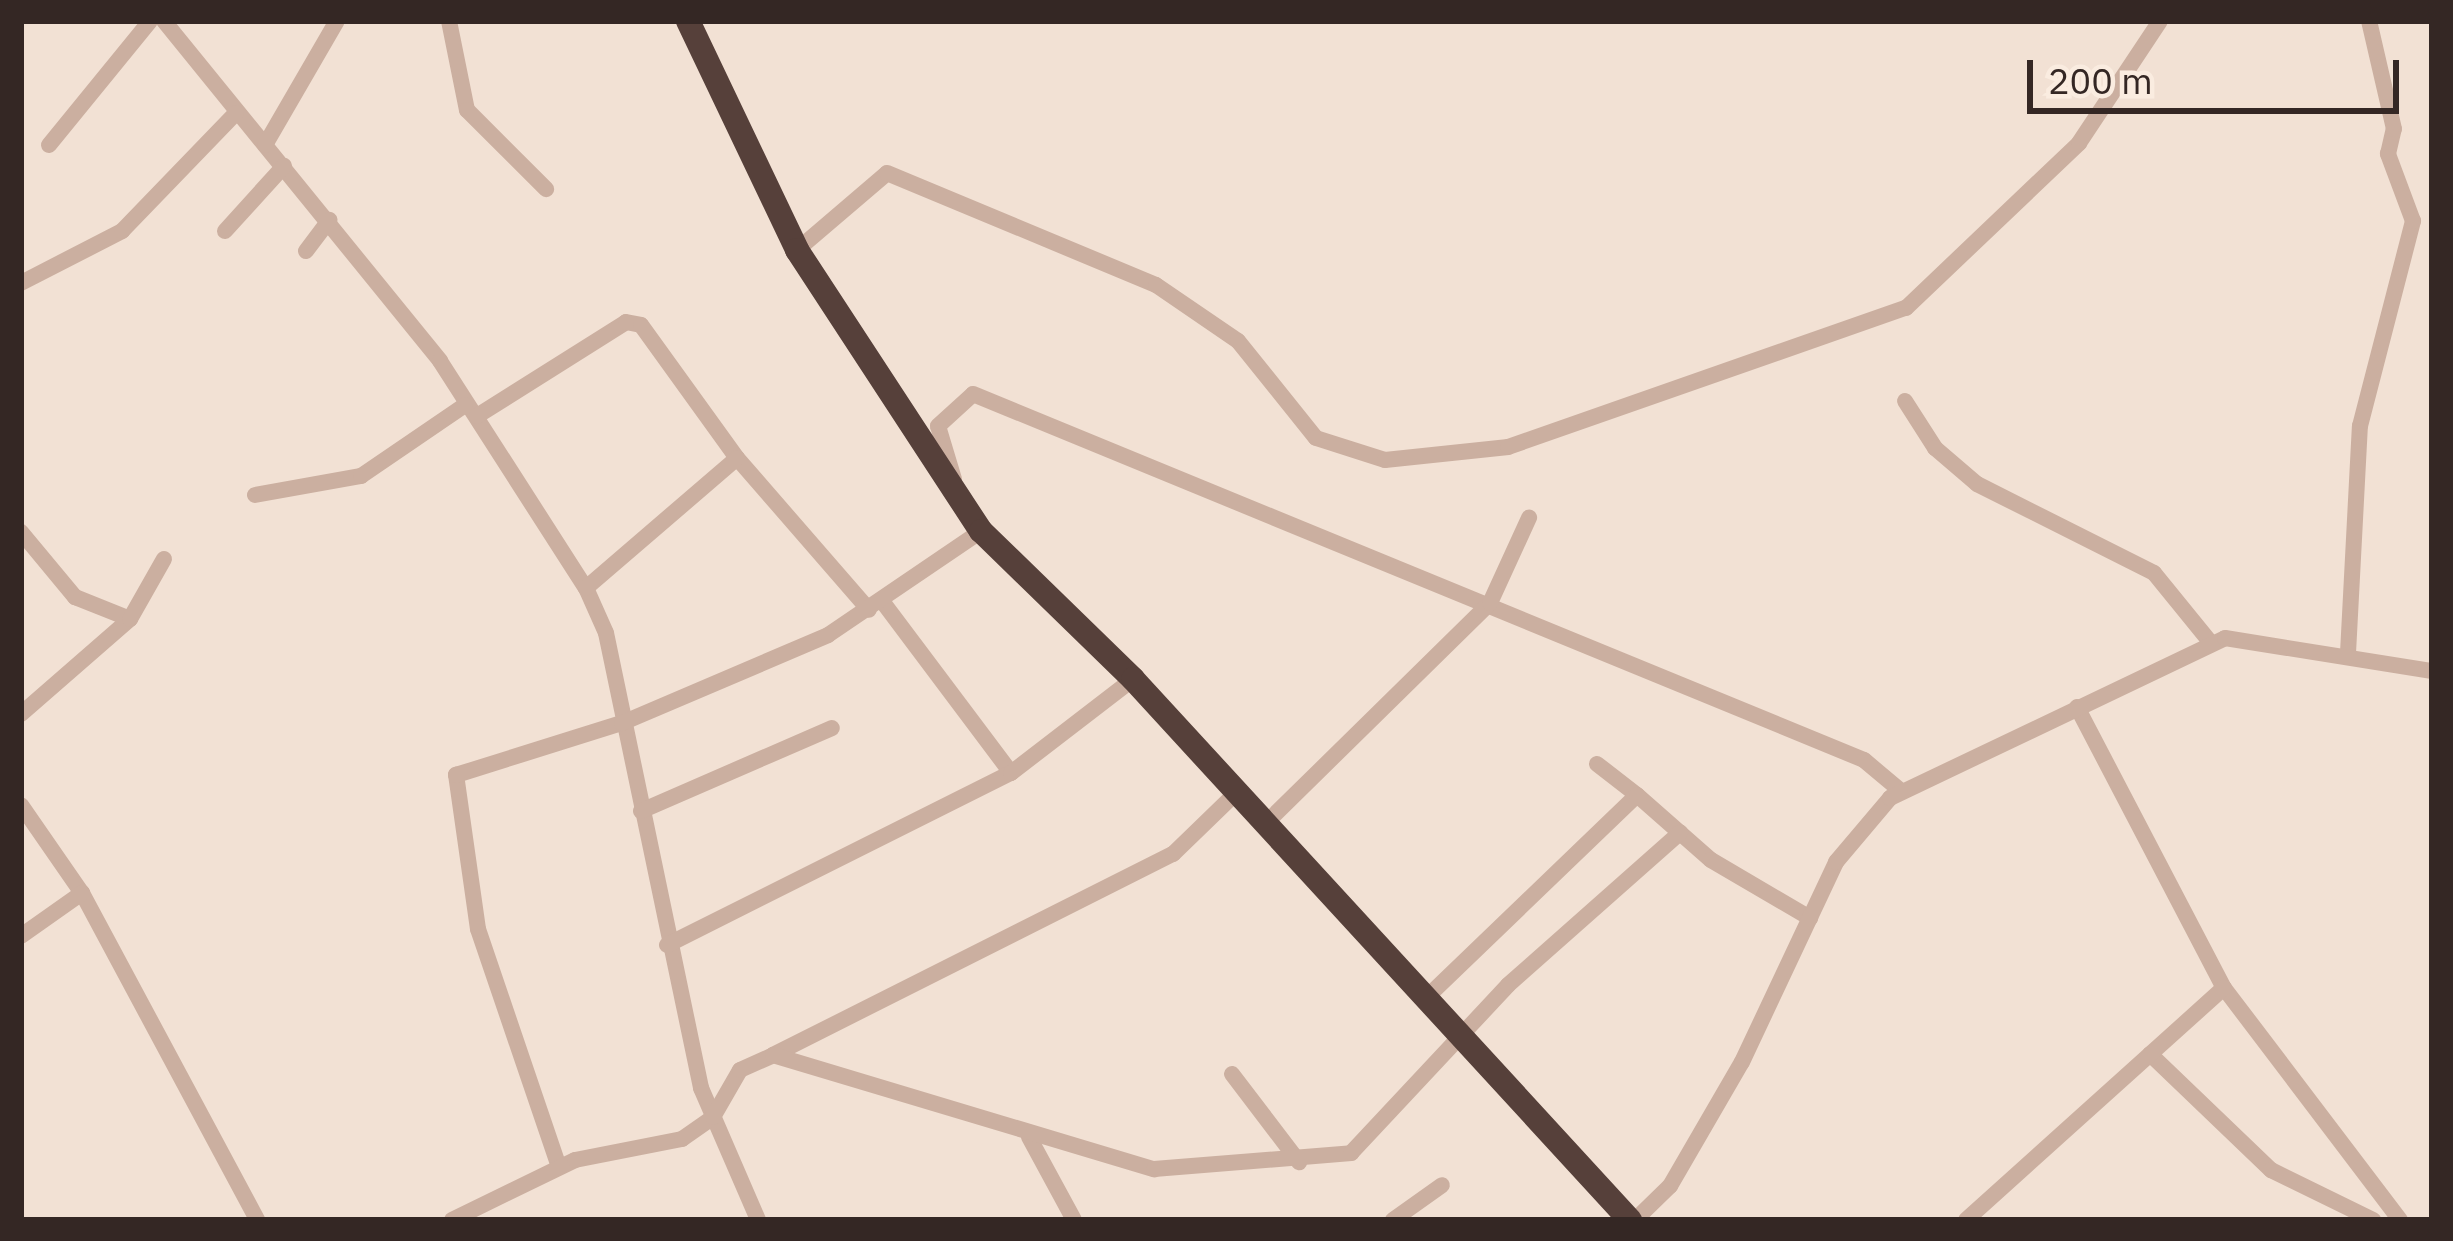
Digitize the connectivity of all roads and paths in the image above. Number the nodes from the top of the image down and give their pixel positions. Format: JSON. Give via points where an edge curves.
{"nodes":[{"id":1,"x":150,"y":21,"type":"edge"},
{"id":2,"x":164,"y":21,"type":"edge"},
{"id":3,"x":337,"y":21,"type":"edge"},
{"id":4,"x":449,"y":21,"type":"edge"},
{"id":5,"x":688,"y":21,"type":"edge"},
{"id":6,"x":2160,"y":21,"type":"edge"},
{"id":7,"x":2369,"y":21,"type":"edge"},
{"id":8,"x":236,"y":112,"type":"junction"},
{"id":9,"x":49,"y":145,"type":"dead end"},
{"id":10,"x":265,"y":145,"type":"junction"},
{"id":11,"x":284,"y":166,"type":"junction"},
{"id":12,"x":546,"y":189,"type":"dead end"},
{"id":13,"x":328,"y":220,"type":"junction"},
{"id":14,"x":225,"y":231,"type":"dead end"},
{"id":15,"x":797,"y":250,"type":"junction"},
{"id":16,"x":306,"y":251,"type":"dead end"},
{"id":17,"x":21,"y":283,"type":"edge"},
{"id":18,"x":1905,"y":400,"type":"dead end"},
{"id":19,"x":471,"y":410,"type":"junction"},
{"id":20,"x":737,"y":458,"type":"junction"},
{"id":21,"x":956,"y":485,"type":"junction"},
{"id":22,"x":255,"y":495,"type":"dead end"},
{"id":23,"x":1529,"y":518,"type":"dead end"},
{"id":24,"x":981,"y":531,"type":"junction"},
{"id":25,"x":21,"y":532,"type":"edge"},
{"id":26,"x":164,"y":559,"type":"dead end"},
{"id":27,"x":586,"y":588,"type":"junction"},
{"id":28,"x":1490,"y":604,"type":"junction"},
{"id":29,"x":875,"y":605,"type":"junction"},
{"id":30,"x":130,"y":619,"type":"junction"},
{"id":31,"x":2210,"y":642,"type":"junction"},
{"id":32,"x":2348,"y":653,"type":"junction"},
{"id":33,"x":2432,"y":671,"type":"edge"},
{"id":34,"x":1133,"y":679,"type":"junction"},
{"id":35,"x":2077,"y":707,"type":"junction"},
{"id":36,"x":21,"y":714,"type":"edge"},
{"id":37,"x":622,"y":723,"type":"junction"},
{"id":38,"x":832,"y":728,"type":"dead end"},
{"id":39,"x":1597,"y":764,"type":"dead end"},
{"id":40,"x":1011,"y":772,"type":"junction"},
{"id":41,"x":1901,"y":790,"type":"junction"},
{"id":42,"x":1237,"y":793,"type":"junction"},
{"id":43,"x":1636,"y":795,"type":"junction"},
{"id":44,"x":21,"y":805,"type":"edge"},
{"id":45,"x":641,"y":811,"type":"junction"},
{"id":46,"x":1265,"y":824,"type":"junction"},
{"id":47,"x":1680,"y":832,"type":"junction"},
{"id":48,"x":82,"y":893,"type":"junction"},
{"id":49,"x":1810,"y":918,"type":"junction"},
{"id":50,"x":21,"y":936,"type":"edge"},
{"id":51,"x":668,"y":945,"type":"junction"},
{"id":52,"x":2224,"y":988,"type":"junction"},
{"id":53,"x":1425,"y":999,"type":"junction"},
{"id":54,"x":1462,"y":1038,"type":"junction"},
{"id":55,"x":2150,"y":1054,"type":"junction"},
{"id":56,"x":773,"y":1055,"type":"junction"},
{"id":57,"x":1232,"y":1075,"type":"dead end"},
{"id":58,"x":713,"y":1117,"type":"junction"},
{"id":59,"x":1029,"y":1137,"type":"junction"},
{"id":60,"x":1299,"y":1162,"type":"junction"},
{"id":61,"x":559,"y":1168,"type":"junction"},
{"id":62,"x":1442,"y":1185,"type":"dead end"},
{"id":63,"x":476,"y":1217,"type":"edge"},
{"id":64,"x":257,"y":1220,"type":"edge"},
{"id":65,"x":452,"y":1220,"type":"edge"},
{"id":66,"x":758,"y":1220,"type":"edge"},
{"id":67,"x":1074,"y":1220,"type":"edge"},
{"id":68,"x":1393,"y":1220,"type":"edge"},
{"id":69,"x":1632,"y":1220,"type":"edge"},
{"id":70,"x":1966,"y":1220,"type":"edge"},
{"id":71,"x":2373,"y":1220,"type":"edge"},
{"id":72,"x":2400,"y":1220,"type":"edge"}],
"edges":[{"from":1,"to":9,"type":"street"},
{"from":2,"to":8,"type":"street"},
{"from":3,"to":10,"type":"street"},
{"from":4,"to":12,"type":"street","via":[[465,106]]},
{"from":5,"to":15,"type":"highway"},
{"from":6,"to":15,"type":"street","via":[[2079,143],[1906,308],[1508,447],[1385,460],[1316,438],[1238,341],[1156,285],[887,173]]},
{"from":7,"to":32,"type":"street","via":[[2395,129],[2388,154],[2413,220],[2360,426]]},
{"from":8,"to":10,"type":"street"},
{"from":8,"to":17,"type":"street","via":[[122,231]]},
{"from":10,"to":11,"type":"street"},
{"from":11,"to":13,"type":"street"},
{"from":11,"to":14,"type":"street"},
{"from":13,"to":16,"type":"street"},
{"from":13,"to":19,"type":"street"},
{"from":15,"to":21,"type":"highway"},
{"from":18,"to":31,"type":"street","via":[[1935,448],[1977,484],[2154,573]]},
{"from":19,"to":20,"type":"street","via":[[633,322]]},
{"from":19,"to":22,"type":"street","via":[[361,476]]},
{"from":19,"to":27,"type":"street"},
{"from":20,"to":27,"type":"street"},
{"from":20,"to":29,"type":"street"},
{"from":21,"to":24,"type":"highway"},
{"from":21,"to":28,"type":"street","via":[[938,426],[973,394]]},
{"from":23,"to":28,"type":"street"},
{"from":24,"to":29,"type":"street"},
{"from":24,"to":34,"type":"highway"},
{"from":25,"to":30,"type":"street","via":[[75,597]]},
{"from":26,"to":30,"type":"street"},
{"from":27,"to":37,"type":"street"},
{"from":28,"to":41,"type":"street","via":[[1864,760]]},
{"from":28,"to":46,"type":"street"},
{"from":29,"to":37,"type":"street"},
{"from":29,"to":40,"type":"street"},
{"from":30,"to":36,"type":"street"},
{"from":31,"to":32,"type":"street","via":[[2264,636]]},
{"from":31,"to":35,"type":"street"},
{"from":32,"to":33,"type":"street"},
{"from":34,"to":40,"type":"street"},
{"from":34,"to":42,"type":"highway"},
{"from":35,"to":41,"type":"street"},
{"from":35,"to":52,"type":"street"},
{"from":37,"to":45,"type":"street"},
{"from":37,"to":61,"type":"street","via":[[462,770],[452,786],[478,929]]},
{"from":38,"to":45,"type":"street"},
{"from":39,"to":43,"type":"street"},
{"from":40,"to":51,"type":"street"},
{"from":41,"to":49,"type":"street","via":[[1850,842]]},
{"from":42,"to":46,"type":"highway"},
{"from":42,"to":56,"type":"street","via":[[1173,854]]},
{"from":43,"to":47,"type":"street"},
{"from":43,"to":53,"type":"street"},
{"from":44,"to":48,"type":"street"},
{"from":45,"to":51,"type":"street"},
{"from":46,"to":53,"type":"highway"},
{"from":47,"to":49,"type":"street"},
{"from":47,"to":54,"type":"street"},
{"from":48,"to":50,"type":"street"},
{"from":48,"to":64,"type":"street"},
{"from":49,"to":69,"type":"street","via":[[1692,1149]]},
{"from":51,"to":58,"type":"street"},
{"from":52,"to":55,"type":"street"},
{"from":52,"to":72,"type":"street"},
{"from":53,"to":54,"type":"highway"},
{"from":54,"to":60,"type":"street","via":[[1351,1153]]},
{"from":54,"to":69,"type":"highway"},
{"from":55,"to":70,"type":"street"},
{"from":55,"to":71,"type":"street","via":[[2271,1170]]},
{"from":56,"to":58,"type":"street","via":[[740,1070]]},
{"from":56,"to":59,"type":"street"},
{"from":57,"to":60,"type":"street"},
{"from":58,"to":61,"type":"street","via":[[682,1139]]},
{"from":58,"to":66,"type":"street"},
{"from":59,"to":60,"type":"street","via":[[1154,1169]]},
{"from":59,"to":67,"type":"street"},
{"from":61,"to":63,"type":"street"},
{"from":62,"to":68,"type":"street"},
{"from":63,"to":65,"type":"street"}]}
